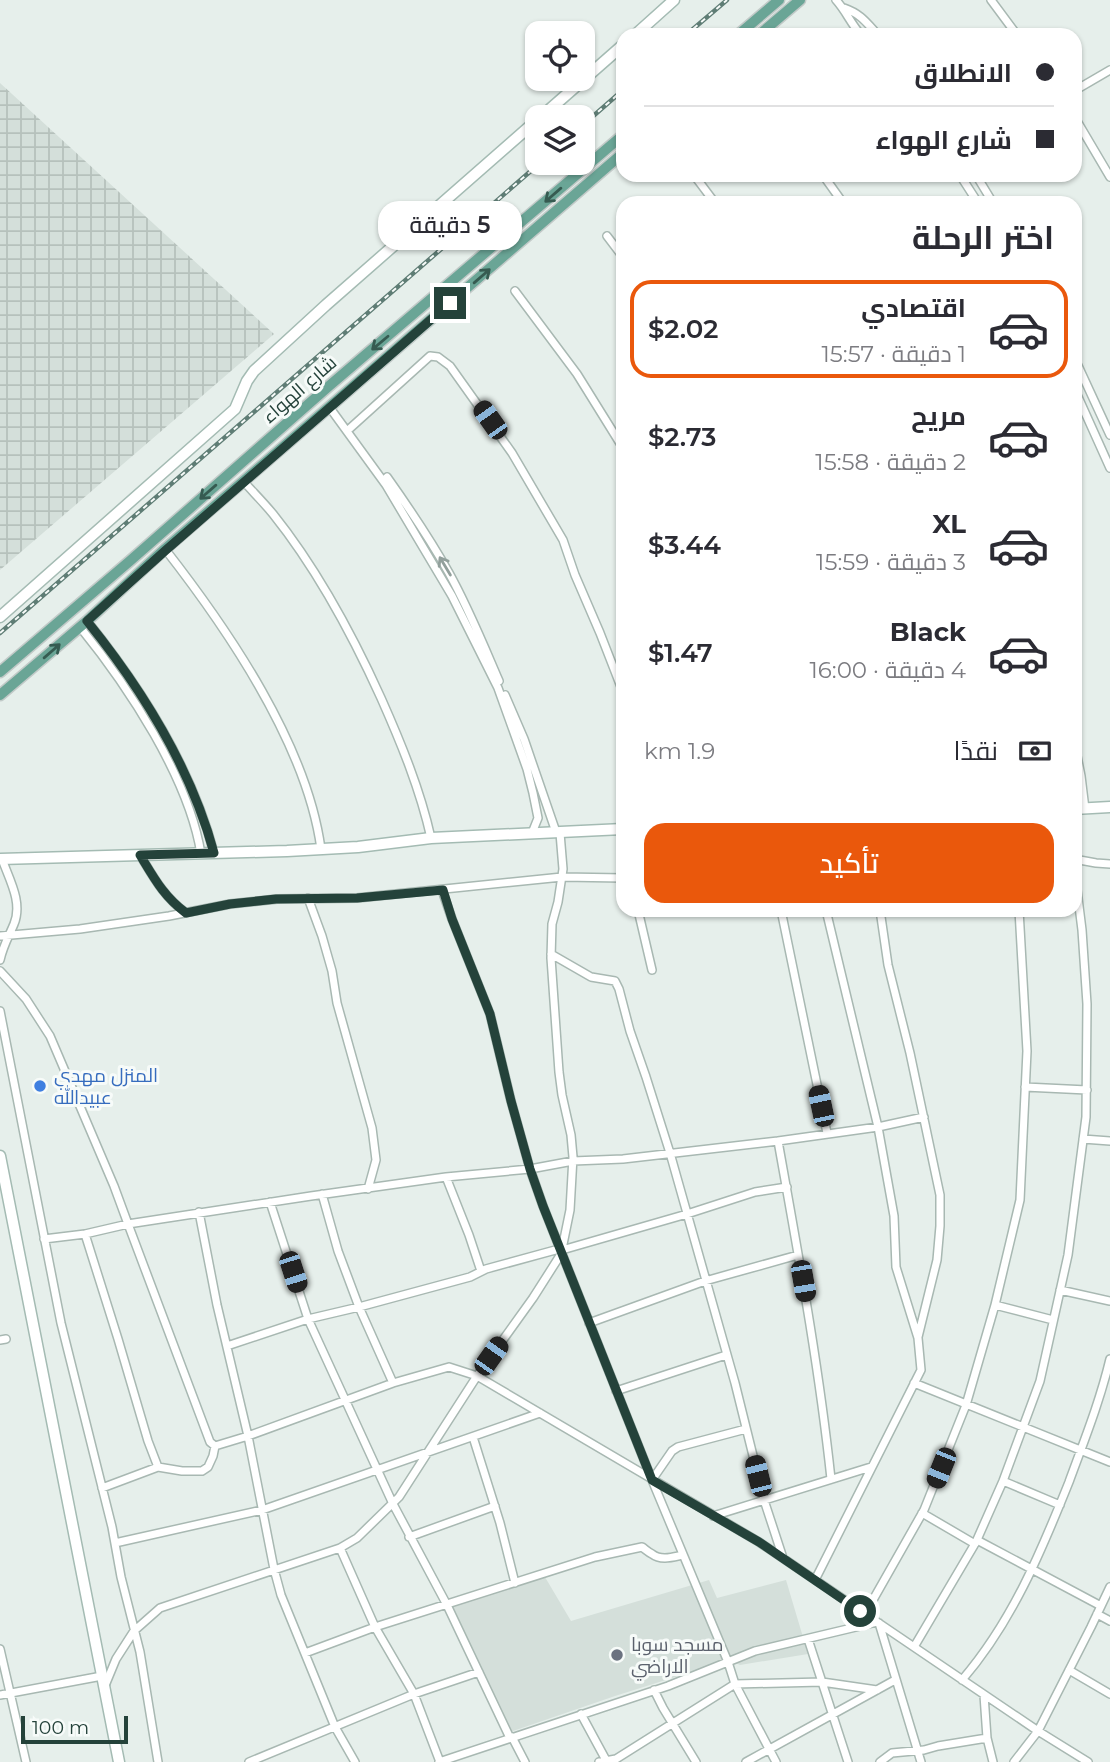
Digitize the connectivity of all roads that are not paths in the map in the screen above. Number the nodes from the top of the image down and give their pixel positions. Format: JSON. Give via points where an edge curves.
{"nodes":[{"id":1,"x":674,"y":0,"type":"edge"},
{"id":2,"x":779,"y":0,"type":"edge"},
{"id":3,"x":800,"y":0,"type":"edge"},
{"id":4,"x":991,"y":0,"type":"edge"},
{"id":5,"x":841,"y":3,"type":"edge"},
{"id":6,"x":643,"y":28,"type":"edge"},
{"id":7,"x":746,"y":28,"type":"edge"},
{"id":8,"x":767,"y":28,"type":"edge"},
{"id":9,"x":855,"y":28,"type":"edge"},
{"id":10,"x":872,"y":28,"type":"edge"},
{"id":11,"x":1012,"y":28,"type":"edge"},
{"id":12,"x":616,"y":51,"type":"edge"},
{"id":13,"x":1110,"y":70,"type":"edge"},
{"id":14,"x":1082,"y":86,"type":"edge"},
{"id":15,"x":555,"y":105,"type":"edge"},
{"id":16,"x":1082,"y":130,"type":"edge"},
{"id":17,"x":525,"y":131,"type":"edge"},
{"id":18,"x":616,"y":141,"type":"edge"},
{"id":19,"x":616,"y":159,"type":"edge"},
{"id":20,"x":1110,"y":177,"type":"edge"},
{"id":21,"x":607,"y":236,"type":"dead end"},
{"id":22,"x":616,"y":248,"type":"edge"},
{"id":23,"x":515,"y":291,"type":"dead end"},
{"id":24,"x":1082,"y":374,"type":"edge"},
{"id":25,"x":1082,"y":406,"type":"edge"},
{"id":26,"x":330,"y":408,"type":"junction"},
{"id":27,"x":348,"y":433,"type":"junction"},
{"id":28,"x":1110,"y":435,"type":"edge"},
{"id":29,"x":616,"y":437,"type":"edge"},
{"id":30,"x":1110,"y":468,"type":"edge"},
{"id":31,"x":245,"y":482,"type":"junction"},
{"id":32,"x":166,"y":550,"type":"junction"},
{"id":33,"x":0,"y":617,"type":"edge"},
{"id":34,"x":83,"y":624,"type":"junction"},
{"id":35,"x":0,"y":672,"type":"edge"},
{"id":36,"x":616,"y":674,"type":"edge"},
{"id":37,"x":0,"y":695,"type":"edge"},
{"id":38,"x":1110,"y":807,"type":"edge"},
{"id":39,"x":1082,"y":809,"type":"edge"},
{"id":40,"x":616,"y":829,"type":"edge"},
{"id":41,"x":558,"y":832,"type":"junction"},
{"id":42,"x":532,"y":834,"type":"junction"},
{"id":43,"x":431,"y":838,"type":"junction"},
{"id":44,"x":321,"y":849,"type":"junction"},
{"id":45,"x":214,"y":853,"type":"junction"},
{"id":46,"x":201,"y":854,"type":"junction"},
{"id":47,"x":140,"y":855,"type":"junction"},
{"id":48,"x":1,"y":859,"type":"edge"},
{"id":49,"x":1082,"y":860,"type":"edge"},
{"id":50,"x":1110,"y":864,"type":"edge"},
{"id":51,"x":562,"y":877,"type":"junction"},
{"id":52,"x":616,"y":878,"type":"edge"},
{"id":53,"x":443,"y":890,"type":"junction"},
{"id":54,"x":308,"y":898,"type":"junction"},
{"id":55,"x":186,"y":913,"type":"junction"},
{"id":56,"x":640,"y":917,"type":"edge"},
{"id":57,"x":782,"y":917,"type":"edge"},
{"id":58,"x":829,"y":917,"type":"edge"},
{"id":59,"x":881,"y":917,"type":"edge"},
{"id":60,"x":1019,"y":917,"type":"edge"},
{"id":61,"x":1080,"y":917,"type":"edge"},
{"id":62,"x":4,"y":935,"type":"edge"},
{"id":63,"x":551,"y":954,"type":"junction"},
{"id":64,"x":0,"y":960,"type":"edge"},
{"id":65,"x":652,"y":970,"type":"dead end"},
{"id":66,"x":0,"y":971,"type":"edge"},
{"id":67,"x":0,"y":1011,"type":"edge"},
{"id":68,"x":1026,"y":1087,"type":"junction"},
{"id":69,"x":1087,"y":1090,"type":"junction"},
{"id":70,"x":924,"y":1117,"type":"junction"},
{"id":71,"x":878,"y":1127,"type":"junction"},
{"id":72,"x":827,"y":1133,"type":"junction"},
{"id":73,"x":1083,"y":1139,"type":"junction"},
{"id":74,"x":778,"y":1141,"type":"junction"},
{"id":75,"x":1110,"y":1141,"type":"edge"},
{"id":76,"x":670,"y":1153,"type":"junction"},
{"id":77,"x":0,"y":1156,"type":"edge"},
{"id":78,"x":573,"y":1161,"type":"junction"},
{"id":79,"x":530,"y":1169,"type":"junction"},
{"id":80,"x":446,"y":1177,"type":"junction"},
{"id":81,"x":786,"y":1187,"type":"junction"},
{"id":82,"x":368,"y":1189,"type":"junction"},
{"id":83,"x":322,"y":1194,"type":"junction"},
{"id":84,"x":270,"y":1202,"type":"junction"},
{"id":85,"x":199,"y":1213,"type":"junction"},
{"id":86,"x":687,"y":1214,"type":"junction"},
{"id":87,"x":128,"y":1224,"type":"junction"},
{"id":88,"x":85,"y":1234,"type":"junction"},
{"id":89,"x":44,"y":1239,"type":"junction"},
{"id":90,"x":561,"y":1251,"type":"junction"},
{"id":91,"x":799,"y":1255,"type":"junction"},
{"id":92,"x":481,"y":1272,"type":"junction"},
{"id":93,"x":705,"y":1281,"type":"junction"},
{"id":94,"x":1060,"y":1290,"type":"junction"},
{"id":95,"x":1110,"y":1300,"type":"edge"},
{"id":96,"x":995,"y":1305,"type":"junction"},
{"id":97,"x":359,"y":1307,"type":"junction"},
{"id":98,"x":308,"y":1319,"type":"junction"},
{"id":99,"x":1053,"y":1320,"type":"junction"},
{"id":100,"x":589,"y":1323,"type":"junction"},
{"id":101,"x":918,"y":1338,"type":"junction"},
{"id":102,"x":227,"y":1346,"type":"junction"},
{"id":103,"x":726,"y":1355,"type":"junction"},
{"id":104,"x":1110,"y":1359,"type":"edge"},
{"id":105,"x":477,"y":1376,"type":"junction"},
{"id":106,"x":393,"y":1383,"type":"junction"},
{"id":107,"x":914,"y":1383,"type":"junction"},
{"id":108,"x":616,"y":1391,"type":"junction"},
{"id":109,"x":347,"y":1401,"type":"junction"},
{"id":110,"x":965,"y":1405,"type":"junction"},
{"id":111,"x":540,"y":1413,"type":"junction"},
{"id":112,"x":1023,"y":1427,"type":"junction"},
{"id":113,"x":746,"y":1429,"type":"junction"},
{"id":114,"x":248,"y":1436,"type":"junction"},
{"id":115,"x":473,"y":1437,"type":"junction"},
{"id":116,"x":215,"y":1446,"type":"junction"},
{"id":117,"x":1081,"y":1451,"type":"junction"},
{"id":118,"x":429,"y":1452,"type":"junction"},
{"id":119,"x":1110,"y":1462,"type":"edge"},
{"id":120,"x":158,"y":1467,"type":"junction"},
{"id":121,"x":872,"y":1467,"type":"junction"},
{"id":122,"x":377,"y":1470,"type":"junction"},
{"id":123,"x":831,"y":1479,"type":"junction"},
{"id":124,"x":652,"y":1480,"type":"junction"},
{"id":125,"x":1003,"y":1481,"type":"junction"},
{"id":126,"x":102,"y":1488,"type":"junction"},
{"id":127,"x":764,"y":1500,"type":"junction"},
{"id":128,"x":393,"y":1504,"type":"junction"},
{"id":129,"x":1060,"y":1505,"type":"junction"},
{"id":130,"x":495,"y":1506,"type":"junction"},
{"id":131,"x":262,"y":1510,"type":"junction"},
{"id":132,"x":922,"y":1513,"type":"junction"},
{"id":133,"x":713,"y":1516,"type":"junction"},
{"id":134,"x":409,"y":1537,"type":"junction"},
{"id":135,"x":976,"y":1542,"type":"junction"},
{"id":136,"x":115,"y":1543,"type":"junction"},
{"id":137,"x":340,"y":1548,"type":"junction"},
{"id":138,"x":683,"y":1556,"type":"junction"},
{"id":139,"x":783,"y":1558,"type":"junction"},
{"id":140,"x":274,"y":1569,"type":"junction"},
{"id":141,"x":1032,"y":1569,"type":"junction"},
{"id":142,"x":815,"y":1580,"type":"junction"},
{"id":143,"x":515,"y":1583,"type":"junction"},
{"id":144,"x":1110,"y":1587,"type":"edge"},
{"id":145,"x":447,"y":1605,"type":"junction"},
{"id":146,"x":1101,"y":1606,"type":"junction"},
{"id":147,"x":865,"y":1614,"type":"junction"},
{"id":148,"x":1097,"y":1614,"type":"junction"},
{"id":149,"x":1110,"y":1621,"type":"edge"},
{"id":150,"x":878,"y":1623,"type":"junction"},
{"id":151,"x":375,"y":1626,"type":"junction"},
{"id":152,"x":134,"y":1631,"type":"junction"},
{"id":153,"x":808,"y":1639,"type":"junction"},
{"id":154,"x":914,"y":1647,"type":"junction"},
{"id":155,"x":0,"y":1649,"type":"edge"},
{"id":156,"x":305,"y":1653,"type":"junction"},
{"id":157,"x":728,"y":1662,"type":"junction"},
{"id":158,"x":1069,"y":1670,"type":"junction"},
{"id":159,"x":479,"y":1672,"type":"junction"},
{"id":160,"x":102,"y":1676,"type":"junction"},
{"id":161,"x":895,"y":1680,"type":"junction"},
{"id":162,"x":962,"y":1680,"type":"junction"},
{"id":163,"x":822,"y":1682,"type":"junction"},
{"id":164,"x":735,"y":1684,"type":"junction"},
{"id":165,"x":104,"y":1688,"type":"junction"},
{"id":166,"x":654,"y":1690,"type":"junction"},
{"id":167,"x":877,"y":1690,"type":"junction"},
{"id":168,"x":10,"y":1693,"type":"junction"},
{"id":169,"x":414,"y":1694,"type":"junction"},
{"id":170,"x":1110,"y":1694,"type":"edge"},
{"id":171,"x":0,"y":1695,"type":"edge"},
{"id":172,"x":984,"y":1695,"type":"junction"},
{"id":173,"x":581,"y":1714,"type":"junction"},
{"id":174,"x":832,"y":1714,"type":"junction"},
{"id":175,"x":673,"y":1725,"type":"junction"},
{"id":176,"x":335,"y":1727,"type":"junction"},
{"id":177,"x":1038,"y":1731,"type":"junction"},
{"id":178,"x":511,"y":1737,"type":"junction"},
{"id":179,"x":987,"y":1738,"type":"junction"},
{"id":180,"x":769,"y":1749,"type":"junction"},
{"id":181,"x":916,"y":1751,"type":"junction"},
{"id":182,"x":26,"y":1762,"type":"edge"},
{"id":183,"x":119,"y":1762,"type":"edge"},
{"id":184,"x":158,"y":1762,"type":"edge"},
{"id":185,"x":249,"y":1762,"type":"edge"},
{"id":186,"x":355,"y":1762,"type":"edge"},
{"id":187,"x":440,"y":1762,"type":"edge"},
{"id":188,"x":525,"y":1762,"type":"edge"},
{"id":189,"x":604,"y":1762,"type":"edge"},
{"id":190,"x":696,"y":1762,"type":"edge"},
{"id":191,"x":746,"y":1762,"type":"edge"},
{"id":192,"x":776,"y":1762,"type":"edge"},
{"id":193,"x":848,"y":1762,"type":"edge"},
{"id":194,"x":880,"y":1762,"type":"edge"},
{"id":195,"x":921,"y":1762,"type":"edge"},
{"id":196,"x":993,"y":1762,"type":"edge"},
{"id":197,"x":1014,"y":1762,"type":"edge"},
{"id":198,"x":1088,"y":1762,"type":"edge"}],
"edges":[{"from":1,"to":6,"type":"street"},
{"from":2,"to":7,"type":"main road"},
{"from":3,"to":8,"type":"main road"},
{"from":4,"to":11,"type":"street"},
{"from":5,"to":9,"type":"street"},
{"from":5,"to":10,"type":"street"},
{"from":12,"to":15,"type":"street"},
{"from":13,"to":14,"type":"street"},
{"from":16,"to":20,"type":"street"},
{"from":17,"to":33,"type":"street","via":[[326,304],[254,371],[235,409]]},
{"from":18,"to":35,"type":"main road","name":"شارع الهواء","one_way":true},
{"from":26,"to":19,"type":"main road","name":"شارع الهواء","one_way":true},
{"from":21,"to":22,"type":"street"},
{"from":23,"to":29,"type":"street","via":[[577,374]]},
{"from":24,"to":28,"type":"street"},
{"from":25,"to":30,"type":"street"},
{"from":26,"to":27,"type":"street"},
{"from":26,"to":31,"type":"main road","name":"شارع الهواء"},
{"from":27,"to":36,"type":"street","via":[[430,356],[450,366],[512,453],[563,540]]},
{"from":41,"to":27,"type":"street","one_way":true,"via":[[524,739],[449,572],[401,497],[360,441]]},
{"from":27,"to":42,"type":"street","via":[[386,485],[452,596],[498,688],[533,793],[538,818]]},
{"from":31,"to":32,"type":"main road","name":"شارع الهواء"},
{"from":31,"to":43,"type":"street","via":[[301,552],[352,638],[398,735]]},
{"from":32,"to":34,"type":"main road","name":"شارع الهواء"},
{"from":32,"to":44,"type":"street","via":[[268,702],[307,790]]},
{"from":37,"to":34,"type":"main road","name":"شارع الهواء","one_way":true},
{"from":34,"to":45,"type":"street","via":[[111,651],[140,694],[176,757]]},
{"from":34,"to":46,"type":"street","via":[[150,727],[189,809]]},
{"from":38,"to":39,"type":"street"},
{"from":40,"to":41,"type":"street"},
{"from":41,"to":42,"type":"street"},
{"from":41,"to":51,"type":"street"},
{"from":42,"to":43,"type":"street"},
{"from":43,"to":44,"type":"street"},
{"from":44,"to":45,"type":"street"},
{"from":45,"to":46,"type":"street"},
{"from":46,"to":47,"type":"street"},
{"from":47,"to":48,"type":"street"},
{"from":47,"to":55,"type":"street","via":[[160,890]]},
{"from":48,"to":62,"type":"street","via":[[18,906],[14,926]]},
{"from":49,"to":50,"type":"street"},
{"from":51,"to":52,"type":"street"},
{"from":51,"to":53,"type":"street"},
{"from":51,"to":63,"type":"street"},
{"from":53,"to":54,"type":"street"},
{"from":53,"to":79,"type":"street","via":[[490,1014]]},
{"from":54,"to":55,"type":"street","via":[[230,904]]},
{"from":54,"to":82,"type":"street","via":[[332,971],[372,1129],[376,1160]]},
{"from":55,"to":62,"type":"street"},
{"from":56,"to":65,"type":"street"},
{"from":57,"to":72,"type":"street"},
{"from":58,"to":71,"type":"street"},
{"from":59,"to":70,"type":"street"},
{"from":60,"to":68,"type":"street"},
{"from":61,"to":69,"type":"street"},
{"from":62,"to":64,"type":"street"},
{"from":63,"to":76,"type":"street","via":[[592,977],[615,981]]},
{"from":63,"to":78,"type":"street","via":[[559,1072]]},
{"from":66,"to":87,"type":"street","via":[[51,1036]]},
{"from":67,"to":89,"type":"street"},
{"from":68,"to":69,"type":"street"},
{"from":68,"to":96,"type":"street","via":[[1020,1200]]},
{"from":69,"to":73,"type":"street"},
{"from":70,"to":71,"type":"street"},
{"from":70,"to":101,"type":"street","via":[[940,1195],[940,1226],[937,1260]]},
{"from":71,"to":72,"type":"street"},
{"from":71,"to":101,"type":"street","via":[[894,1216],[896,1268]]},
{"from":72,"to":74,"type":"street"},
{"from":73,"to":75,"type":"street"},
{"from":73,"to":94,"type":"street"},
{"from":74,"to":76,"type":"street"},
{"from":74,"to":81,"type":"street"},
{"from":76,"to":78,"type":"street"},
{"from":76,"to":86,"type":"street"},
{"from":77,"to":160,"type":"street"},
{"from":78,"to":79,"type":"street"},
{"from":78,"to":90,"type":"street","via":[[570,1210]]},
{"from":79,"to":80,"type":"street"},
{"from":79,"to":90,"type":"street"},
{"from":80,"to":82,"type":"street"},
{"from":80,"to":92,"type":"street"},
{"from":81,"to":86,"type":"street"},
{"from":81,"to":91,"type":"street"},
{"from":82,"to":83,"type":"street"},
{"from":83,"to":84,"type":"street"},
{"from":83,"to":97,"type":"street"},
{"from":84,"to":85,"type":"street"},
{"from":84,"to":98,"type":"street"},
{"from":85,"to":87,"type":"street"},
{"from":85,"to":102,"type":"street"},
{"from":86,"to":90,"type":"street"},
{"from":86,"to":93,"type":"street"},
{"from":87,"to":88,"type":"street"},
{"from":87,"to":116,"type":"street","via":[[190,1394]]},
{"from":88,"to":89,"type":"street"},
{"from":88,"to":120,"type":"street"},
{"from":89,"to":126,"type":"street"},
{"from":90,"to":92,"type":"street"},
{"from":90,"to":100,"type":"street"},
{"from":90,"to":105,"type":"street"},
{"from":91,"to":93,"type":"street"},
{"from":91,"to":123,"type":"street"},
{"from":92,"to":97,"type":"street"},
{"from":93,"to":100,"type":"street"},
{"from":93,"to":103,"type":"street"},
{"from":94,"to":95,"type":"street"},
{"from":94,"to":99,"type":"street"},
{"from":96,"to":99,"type":"street"},
{"from":96,"to":110,"type":"street"},
{"from":97,"to":98,"type":"street"},
{"from":97,"to":106,"type":"street"},
{"from":98,"to":102,"type":"street"},
{"from":98,"to":109,"type":"street"},
{"from":99,"to":112,"type":"street","via":[[1040,1381]]},
{"from":100,"to":108,"type":"street"},
{"from":101,"to":107,"type":"street","via":[[921,1370]]},
{"from":102,"to":114,"type":"street"},
{"from":103,"to":108,"type":"street"},
{"from":103,"to":113,"type":"street"},
{"from":104,"to":117,"type":"street"},
{"from":105,"to":106,"type":"street","via":[[449,1367]]},
{"from":105,"to":111,"type":"street"},
{"from":105,"to":118,"type":"street"},
{"from":106,"to":109,"type":"street"},
{"from":107,"to":110,"type":"street"},
{"from":107,"to":121,"type":"street"},
{"from":108,"to":124,"type":"street"},
{"from":109,"to":114,"type":"street"},
{"from":109,"to":122,"type":"street"},
{"from":110,"to":112,"type":"street"},
{"from":110,"to":132,"type":"street"},
{"from":111,"to":115,"type":"street"},
{"from":111,"to":124,"type":"street"},
{"from":112,"to":117,"type":"street"},
{"from":112,"to":125,"type":"street"},
{"from":113,"to":124,"type":"street","via":[[678,1447]]},
{"from":113,"to":127,"type":"street"},
{"from":114,"to":116,"type":"street"},
{"from":114,"to":131,"type":"street"},
{"from":115,"to":118,"type":"street"},
{"from":115,"to":130,"type":"street"},
{"from":116,"to":120,"type":"street","via":[[202,1471]]},
{"from":117,"to":119,"type":"street"},
{"from":117,"to":129,"type":"street"},
{"from":118,"to":122,"type":"street"},
{"from":118,"to":128,"type":"street"},
{"from":120,"to":126,"type":"street"},
{"from":121,"to":123,"type":"street"},
{"from":121,"to":142,"type":"street"},
{"from":122,"to":128,"type":"street"},
{"from":122,"to":131,"type":"street"},
{"from":123,"to":127,"type":"street"},
{"from":124,"to":133,"type":"street"},
{"from":124,"to":138,"type":"street"},
{"from":125,"to":129,"type":"street"},
{"from":125,"to":135,"type":"street"},
{"from":126,"to":136,"type":"street"},
{"from":127,"to":133,"type":"street"},
{"from":127,"to":139,"type":"street"},
{"from":128,"to":134,"type":"street"},
{"from":128,"to":137,"type":"street"},
{"from":129,"to":141,"type":"street"},
{"from":130,"to":134,"type":"street"},
{"from":130,"to":143,"type":"street"},
{"from":131,"to":136,"type":"street"},
{"from":131,"to":140,"type":"street"},
{"from":132,"to":135,"type":"street"},
{"from":132,"to":147,"type":"street"},
{"from":133,"to":139,"type":"street"},
{"from":134,"to":145,"type":"street"},
{"from":135,"to":141,"type":"street"},
{"from":135,"to":154,"type":"street"},
{"from":136,"to":152,"type":"street"},
{"from":137,"to":140,"type":"street"},
{"from":137,"to":151,"type":"street"},
{"from":138,"to":143,"type":"street","via":[[664,1558],[642,1547],[595,1556]]},
{"from":138,"to":157,"type":"street"},
{"from":139,"to":142,"type":"street"},
{"from":140,"to":152,"type":"street","via":[[160,1608]]},
{"from":140,"to":156,"type":"street"},
{"from":141,"to":146,"type":"street"},
{"from":141,"to":162,"type":"street","via":[[989,1647]]},
{"from":142,"to":147,"type":"street"},
{"from":143,"to":145,"type":"street"},
{"from":144,"to":146,"type":"street"},
{"from":145,"to":151,"type":"street"},
{"from":145,"to":159,"type":"street"},
{"from":146,"to":148,"type":"street"},
{"from":147,"to":150,"type":"street"},
{"from":148,"to":149,"type":"street"},
{"from":148,"to":158,"type":"street"},
{"from":150,"to":153,"type":"street"},
{"from":150,"to":154,"type":"street"},
{"from":150,"to":161,"type":"street"},
{"from":151,"to":156,"type":"street"},
{"from":151,"to":169,"type":"street"},
{"from":152,"to":165,"type":"street"},
{"from":152,"to":184,"type":"street"},
{"from":153,"to":157,"type":"street"},
{"from":153,"to":163,"type":"street"},
{"from":154,"to":162,"type":"street"},
{"from":155,"to":168,"type":"street"},
{"from":156,"to":176,"type":"street"},
{"from":157,"to":164,"type":"street"},
{"from":157,"to":166,"type":"street"},
{"from":158,"to":170,"type":"street"},
{"from":158,"to":177,"type":"street"},
{"from":159,"to":169,"type":"street"},
{"from":159,"to":178,"type":"street"},
{"from":160,"to":165,"type":"street"},
{"from":160,"to":168,"type":"street"},
{"from":161,"to":167,"type":"street"},
{"from":161,"to":181,"type":"street"},
{"from":162,"to":172,"type":"street"},
{"from":163,"to":164,"type":"street"},
{"from":163,"to":167,"type":"street"},
{"from":163,"to":174,"type":"street"},
{"from":164,"to":175,"type":"street"},
{"from":164,"to":180,"type":"street"},
{"from":165,"to":183,"type":"street"},
{"from":166,"to":173,"type":"street"},
{"from":166,"to":175,"type":"street"},
{"from":167,"to":174,"type":"street"},
{"from":168,"to":171,"type":"street"},
{"from":168,"to":182,"type":"street"},
{"from":169,"to":176,"type":"street"},
{"from":169,"to":187,"type":"street"},
{"from":172,"to":177,"type":"street"},
{"from":172,"to":179,"type":"street"},
{"from":173,"to":178,"type":"street"},
{"from":173,"to":189,"type":"street"},
{"from":174,"to":180,"type":"street"},
{"from":174,"to":193,"type":"street"},
{"from":175,"to":189,"type":"street"},
{"from":175,"to":190,"type":"street"},
{"from":176,"to":185,"type":"street"},
{"from":176,"to":186,"type":"street"},
{"from":177,"to":197,"type":"street"},
{"from":177,"to":198,"type":"street"},
{"from":178,"to":187,"type":"street"},
{"from":178,"to":188,"type":"street"},
{"from":179,"to":181,"type":"street"},
{"from":179,"to":196,"type":"street"},
{"from":180,"to":191,"type":"street"},
{"from":180,"to":192,"type":"street"},
{"from":181,"to":194,"type":"street","via":[[892,1753]]},
{"from":181,"to":195,"type":"street"}]}
